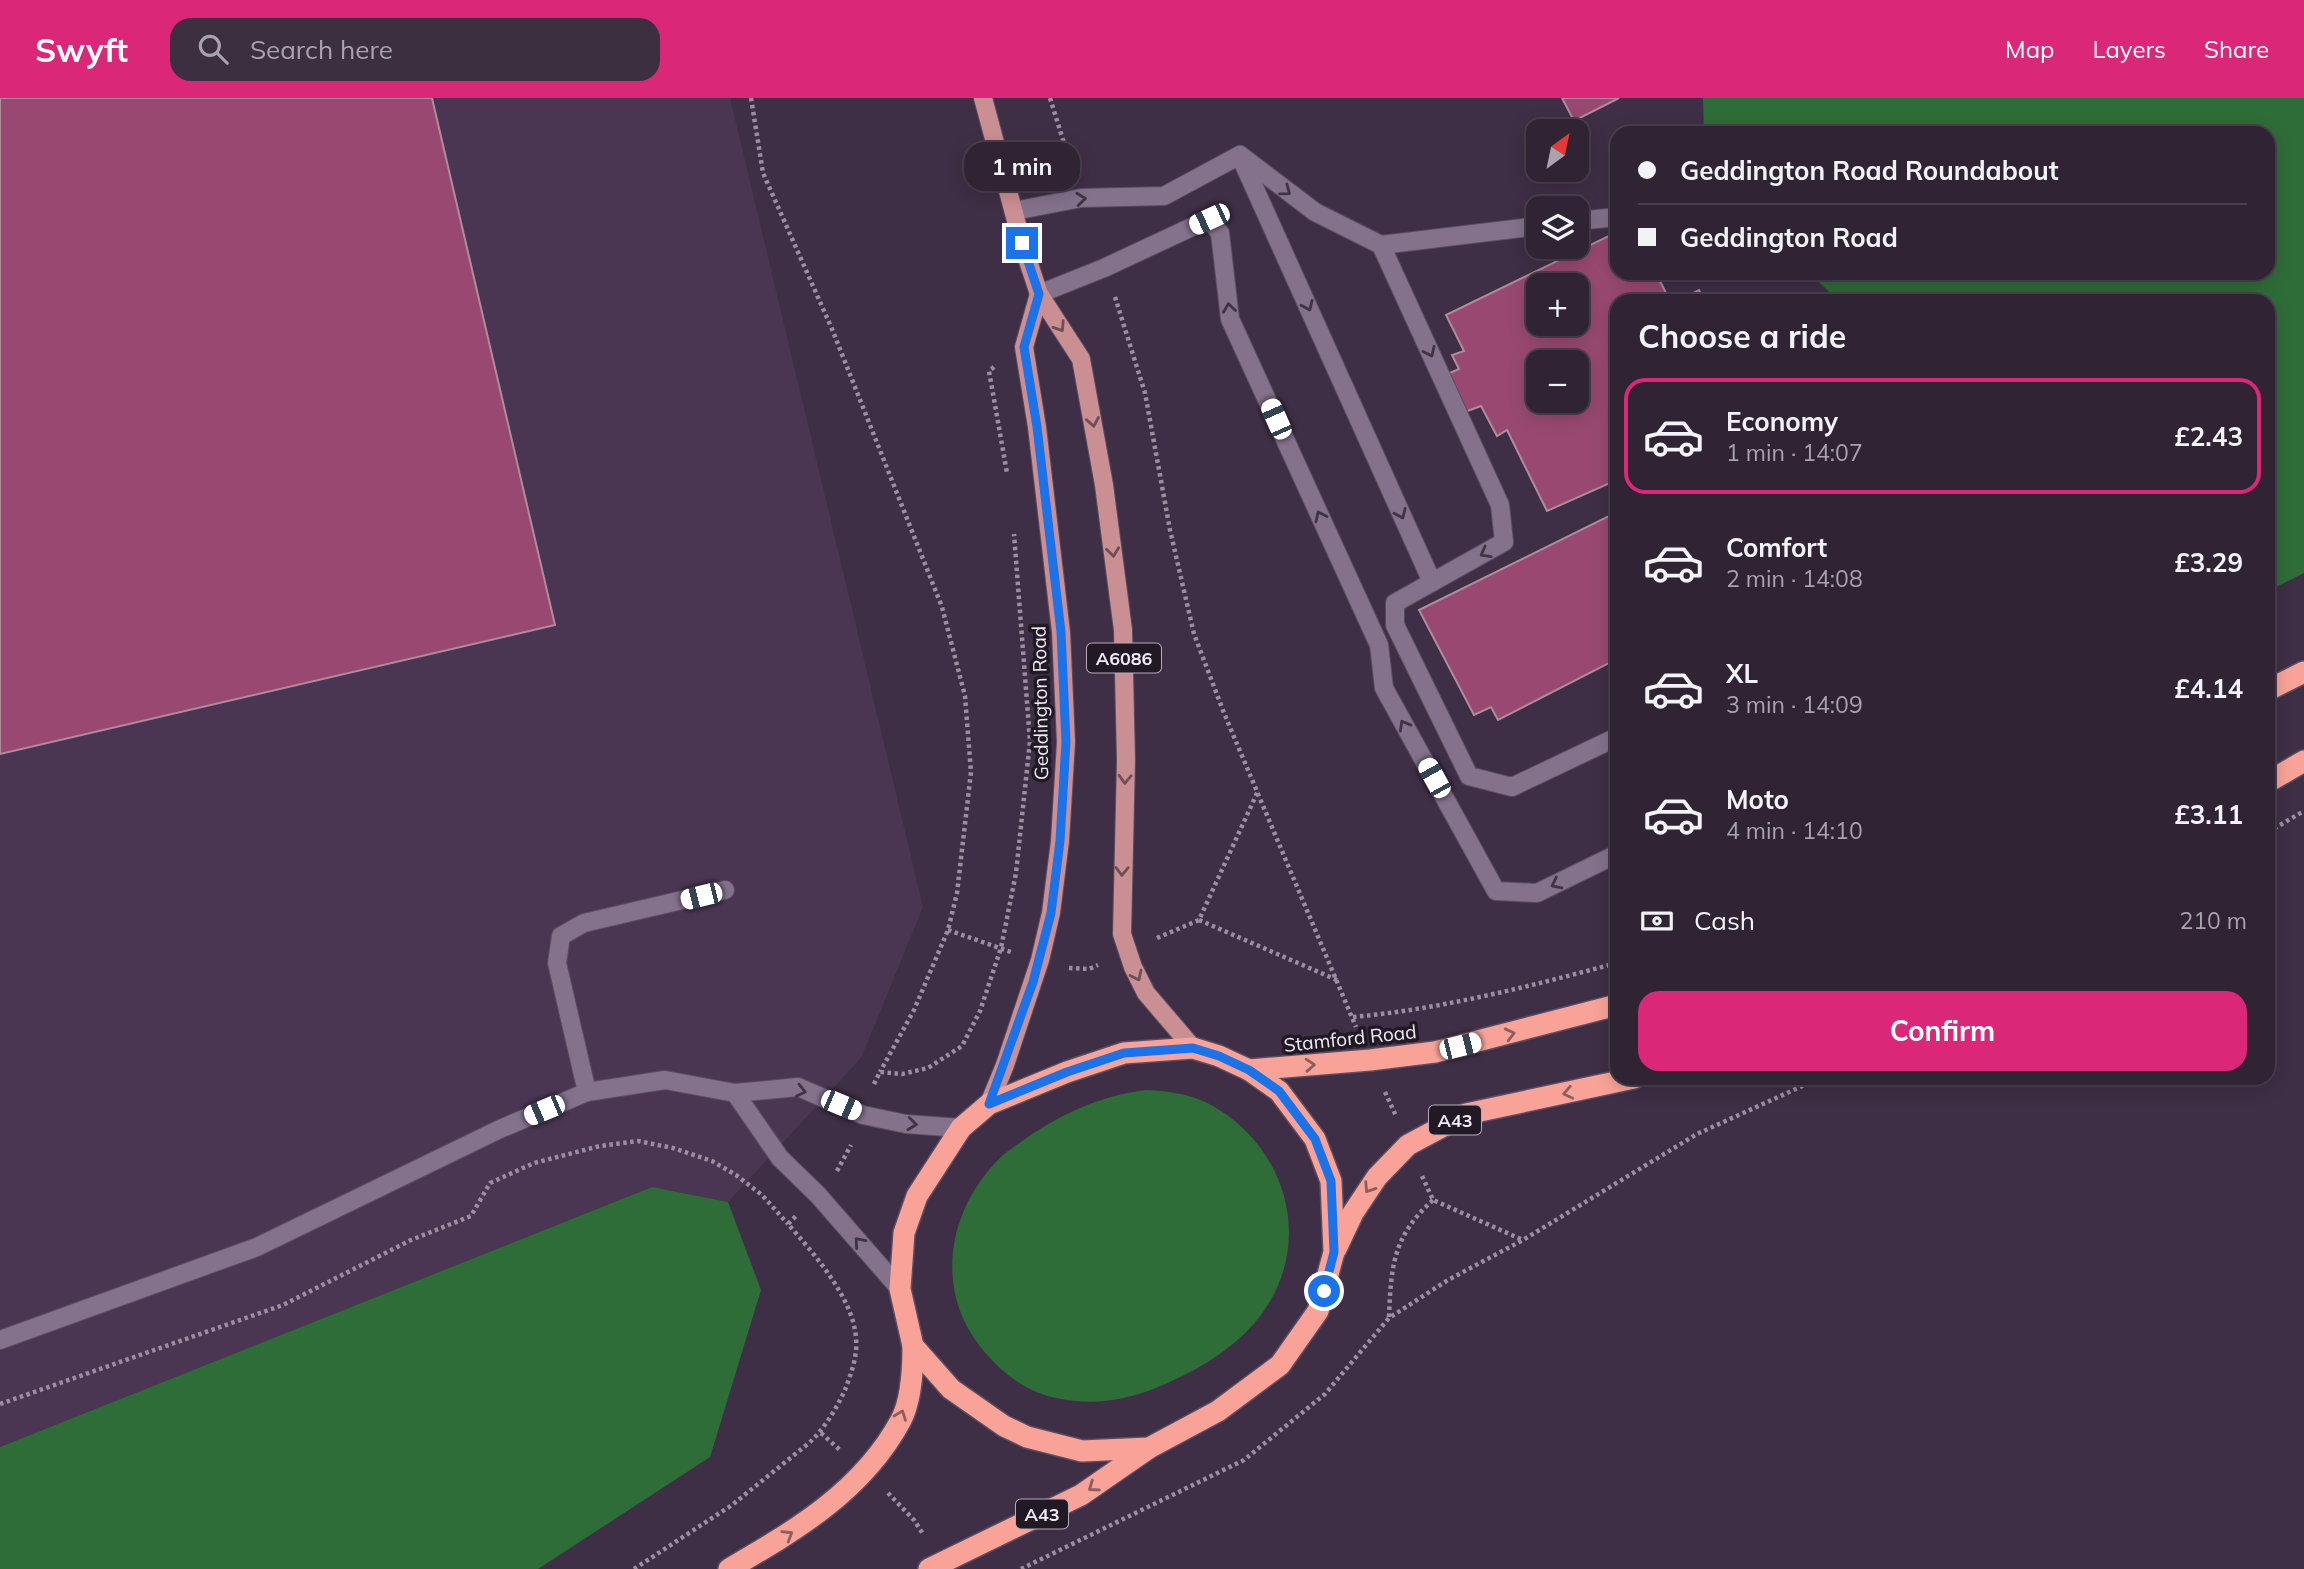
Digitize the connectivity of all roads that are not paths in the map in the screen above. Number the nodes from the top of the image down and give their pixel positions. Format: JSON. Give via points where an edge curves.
{"nodes":[{"id":1,"x":983,"y":98,"type":"edge"},
{"id":2,"x":1240,"y":155,"type":"junction"},
{"id":3,"x":1014,"y":211,"type":"junction"},
{"id":4,"x":1610,"y":217,"type":"edge"},
{"id":5,"x":1589,"y":220,"type":"edge"},
{"id":6,"x":1526,"y":227,"type":"edge"},
{"id":7,"x":1381,"y":245,"type":"junction"},
{"id":8,"x":1039,"y":294,"type":"junction"},
{"id":9,"x":1432,"y":582,"type":"junction"},
{"id":10,"x":2304,"y":672,"type":"edge"},
{"id":11,"x":2275,"y":686,"type":"edge"},
{"id":12,"x":1610,"y":740,"type":"edge"},
{"id":13,"x":2304,"y":761,"type":"edge"},
{"id":14,"x":2275,"y":778,"type":"edge"},
{"id":15,"x":1610,"y":857,"type":"edge"},
{"id":16,"x":725,"y":890,"type":"dead end"},
{"id":17,"x":1610,"y":1006,"type":"edge"},
{"id":18,"x":1193,"y":1048,"type":"junction"},
{"id":19,"x":1249,"y":1070,"type":"junction"},
{"id":20,"x":1610,"y":1083,"type":"edge"},
{"id":21,"x":587,"y":1092,"type":"junction"},
{"id":22,"x":735,"y":1093,"type":"junction"},
{"id":23,"x":989,"y":1104,"type":"junction"},
{"id":24,"x":961,"y":1128,"type":"junction"},
{"id":25,"x":1334,"y":1252,"type":"junction"},
{"id":26,"x":900,"y":1289,"type":"junction"},
{"id":27,"x":0,"y":1340,"type":"edge"},
{"id":28,"x":913,"y":1346,"type":"junction"},
{"id":29,"x":1149,"y":1448,"type":"junction"},
{"id":30,"x":729,"y":1569,"type":"edge"},
{"id":31,"x":929,"y":1569,"type":"edge"}],
"edges":[{"from":1,"to":3,"type":"main road","number":"A6086"},
{"from":3,"to":2,"type":"lane","one_way":true,"via":[[1081,198],[1164,196]]},
{"from":2,"to":7,"type":"lane","one_way":true,"via":[[1315,212]]},
{"from":2,"to":9,"type":"lane","one_way":true},
{"from":3,"to":8,"type":"main road","number":"A6086"},
{"from":4,"to":5,"type":"lane"},
{"from":6,"to":7,"type":"lane"},
{"from":7,"to":9,"type":"lane","one_way":true,"via":[[1500,505],[1504,542]]},
{"from":15,"to":8,"type":"lane","one_way":true,"via":[[1537,893],[1496,891],[1384,688],[1379,645],[1230,319],[1220,233],[1209,219]]},
{"from":8,"to":18,"type":"main road","number":"A6086","one_way":true,"via":[[1081,359],[1123,630],[1122,934],[1146,993]]},
{"from":8,"to":23,"type":"main road","name":"Geddington Road","via":[[1024,347],[1061,632],[1066,742],[1060,841],[1040,960]]},
{"from":9,"to":12,"type":"lane","via":[[1395,603],[1395,625],[1469,776],[1512,788]]},
{"from":10,"to":11,"type":"highway"},
{"from":13,"to":14,"type":"highway"},
{"from":16,"to":21,"type":"lane","via":[[584,923],[561,936],[557,963]]},
{"from":19,"to":17,"type":"highway","name":"Stamford Road","number":"A43","one_way":true,"via":[[1435,1052]]},
{"from":18,"to":19,"type":"highway","number":"A43"},
{"from":18,"to":23,"type":"highway","number":"A43","via":[[1124,1053]]},
{"from":19,"to":25,"type":"highway","number":"A43","via":[[1279,1091],[1315,1139],[1331,1181]]},
{"from":20,"to":25,"type":"highway","number":"A43","one_way":true,"via":[[1466,1114],[1408,1145],[1377,1177]]},
{"from":21,"to":22,"type":"lane","via":[[665,1080]]},
{"from":21,"to":27,"type":"lane","via":[[257,1247]]},
{"from":22,"to":24,"type":"lane","one_way":true,"via":[[798,1087],[863,1115]]},
{"from":26,"to":22,"type":"lane","one_way":true,"via":[[780,1158]]},
{"from":23,"to":24,"type":"highway","number":"A43"},
{"from":24,"to":26,"type":"highway","number":"A43","via":[[917,1196],[904,1233]]},
{"from":25,"to":29,"type":"highway","number":"A43","via":[[1318,1311],[1280,1365],[1218,1411]]},
{"from":26,"to":28,"type":"highway","number":"A43"},
{"from":28,"to":29,"type":"highway","number":"A43","via":[[951,1389],[1027,1437],[1082,1451]]},
{"from":30,"to":28,"type":"highway","number":"A43","one_way":true,"via":[[797,1530],[866,1472],[902,1418]]},
{"from":29,"to":31,"type":"highway","number":"A43","one_way":true,"via":[[1081,1495]]}]}
